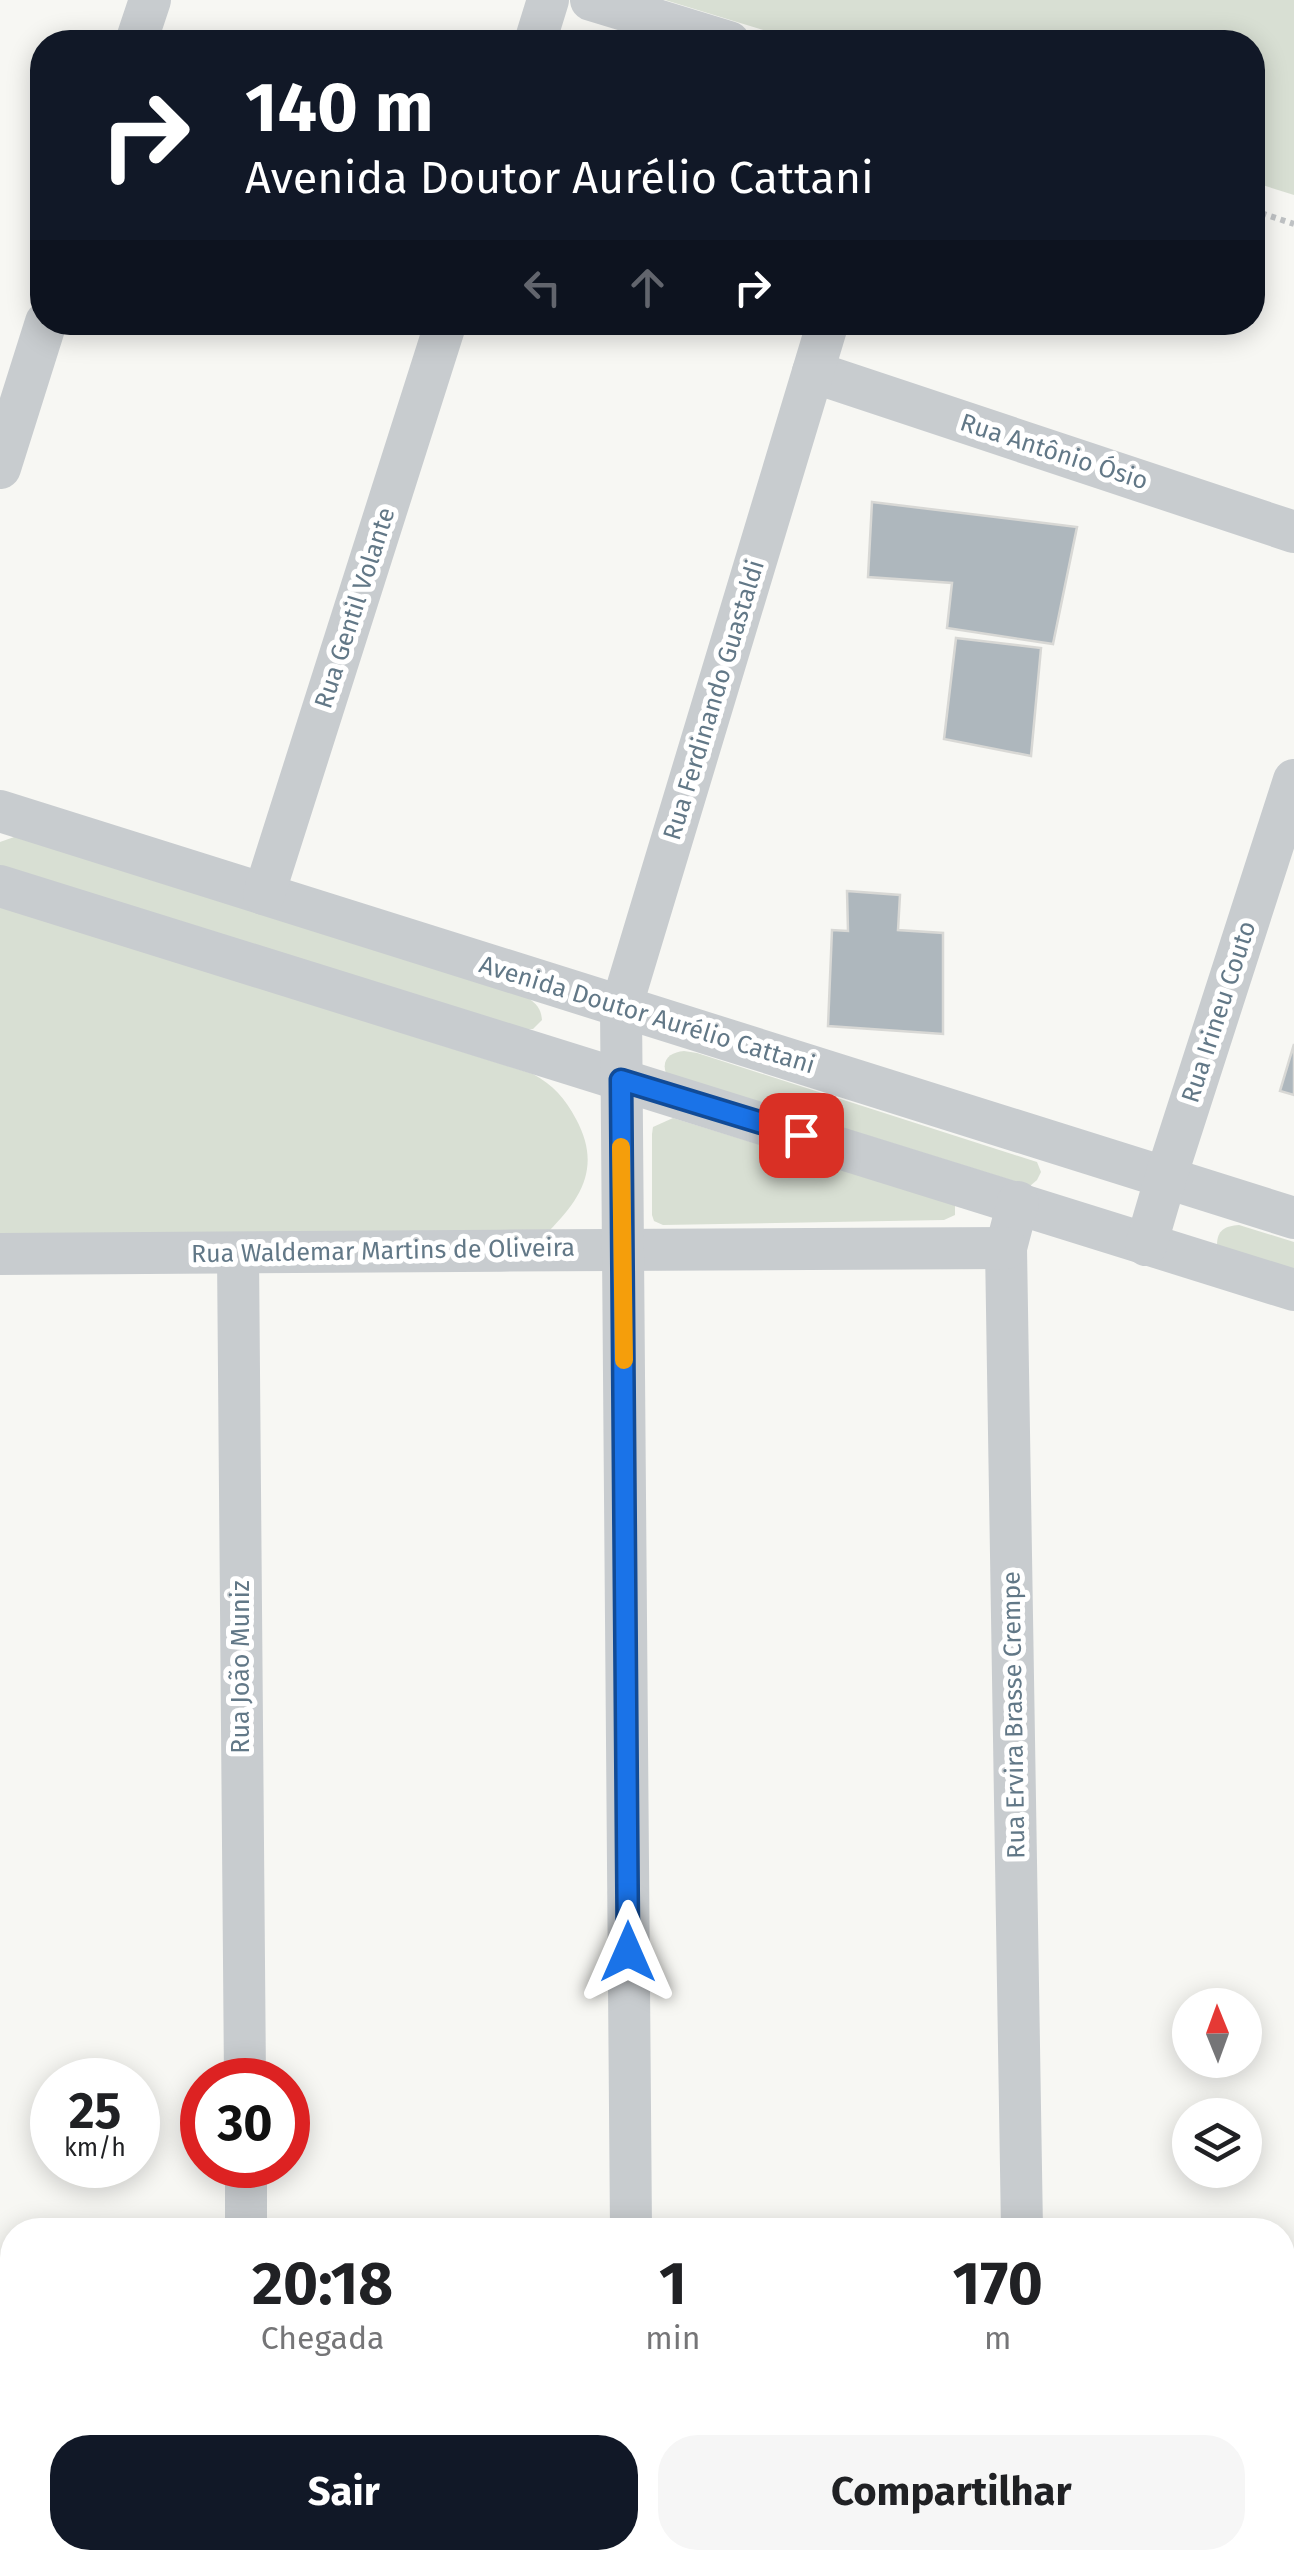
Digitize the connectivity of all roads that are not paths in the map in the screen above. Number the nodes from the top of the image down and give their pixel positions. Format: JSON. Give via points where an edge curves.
{"nodes":[{"id":1,"x":150,"y":0,"type":"edge"},
{"id":2,"x":548,"y":0,"type":"edge"},
{"id":3,"x":591,"y":0,"type":"edge"},
{"id":4,"x":140,"y":30,"type":"edge"},
{"id":5,"x":539,"y":30,"type":"edge"},
{"id":6,"x":690,"y":30,"type":"edge"},
{"id":7,"x":42,"y":335,"type":"edge"},
{"id":8,"x":442,"y":335,"type":"edge"},
{"id":9,"x":824,"y":335,"type":"edge"},
{"id":10,"x":813,"y":372,"type":"junction"},
{"id":11,"x":0,"y":468,"type":"edge"},
{"id":12,"x":1294,"y":532,"type":"edge"},
{"id":13,"x":1294,"y":780,"type":"edge"},
{"id":14,"x":0,"y":810,"type":"edge"},
{"id":15,"x":0,"y":886,"type":"edge"},
{"id":16,"x":264,"y":894,"type":"junction"},
{"id":17,"x":621,"y":1008,"type":"junction"},
{"id":18,"x":621,"y":1080,"type":"junction"},
{"id":19,"x":1166,"y":1177,"type":"junction"},
{"id":20,"x":1018,"y":1202,"type":"junction"},
{"id":21,"x":1294,"y":1218,"type":"edge"},
{"id":22,"x":1146,"y":1244,"type":"junction"},
{"id":23,"x":623,"y":1248,"type":"junction"},
{"id":24,"x":1006,"y":1248,"type":"junction"},
{"id":25,"x":0,"y":1254,"type":"edge"},
{"id":26,"x":238,"y":1254,"type":"junction"},
{"id":27,"x":1294,"y":1290,"type":"edge"},
{"id":28,"x":245,"y":2058,"type":"edge"},
{"id":29,"x":246,"y":2188,"type":"edge"},
{"id":30,"x":246,"y":2218,"type":"edge"},
{"id":31,"x":630,"y":2218,"type":"edge"},
{"id":32,"x":1022,"y":2218,"type":"edge"}],
"edges":[{"from":1,"to":4,"type":"street"},
{"from":2,"to":5,"type":"street"},
{"from":3,"to":6,"type":"street"},
{"from":7,"to":11,"type":"street"},
{"from":8,"to":16,"type":"street","name":"Rua Gentil Volante"},
{"from":9,"to":10,"type":"street","name":"Rua Ferdinando Guastaldi"},
{"from":10,"to":12,"type":"street","name":"Rua Antônio Ósio"},
{"from":10,"to":17,"type":"street","name":"Rua Ferdinando Guastaldi"},
{"from":13,"to":19,"type":"street","name":"Rua Irineu Couto"},
{"from":14,"to":16,"type":"street","name":"Avenida Doutor Aurélio Cattani"},
{"from":15,"to":18,"type":"street"},
{"from":16,"to":17,"type":"street","name":"Avenida Doutor Aurélio Cattani"},
{"from":17,"to":18,"type":"street","name":"Rua Ferdinando Guastaldi"},
{"from":17,"to":19,"type":"street","name":"Avenida Doutor Aurélio Cattani"},
{"from":18,"to":20,"type":"street"},
{"from":18,"to":23,"type":"street","name":"Rua Ferdinando Guastaldi"},
{"from":19,"to":21,"type":"street","name":"Avenida Doutor Aurélio Cattani"},
{"from":19,"to":22,"type":"street","name":"Rua Irineu Couto"},
{"from":20,"to":22,"type":"street"},
{"from":20,"to":24,"type":"street","name":"Rua Ervira Brasse Crempe"},
{"from":22,"to":27,"type":"street"},
{"from":23,"to":24,"type":"street","name":"Rua Waldemar Martins de Oliveira"},
{"from":23,"to":26,"type":"street","name":"Rua Waldemar Martins de Oliveira"},
{"from":23,"to":31,"type":"street","name":"Rua Ferdinando Guastaldi"},
{"from":24,"to":32,"type":"street","name":"Rua Ervira Brasse Crempe"},
{"from":25,"to":26,"type":"street","name":"Rua Waldemar Martins de Oliveira"},
{"from":26,"to":28,"type":"street","name":"Rua João Muniz"},
{"from":29,"to":30,"type":"street"}]}
